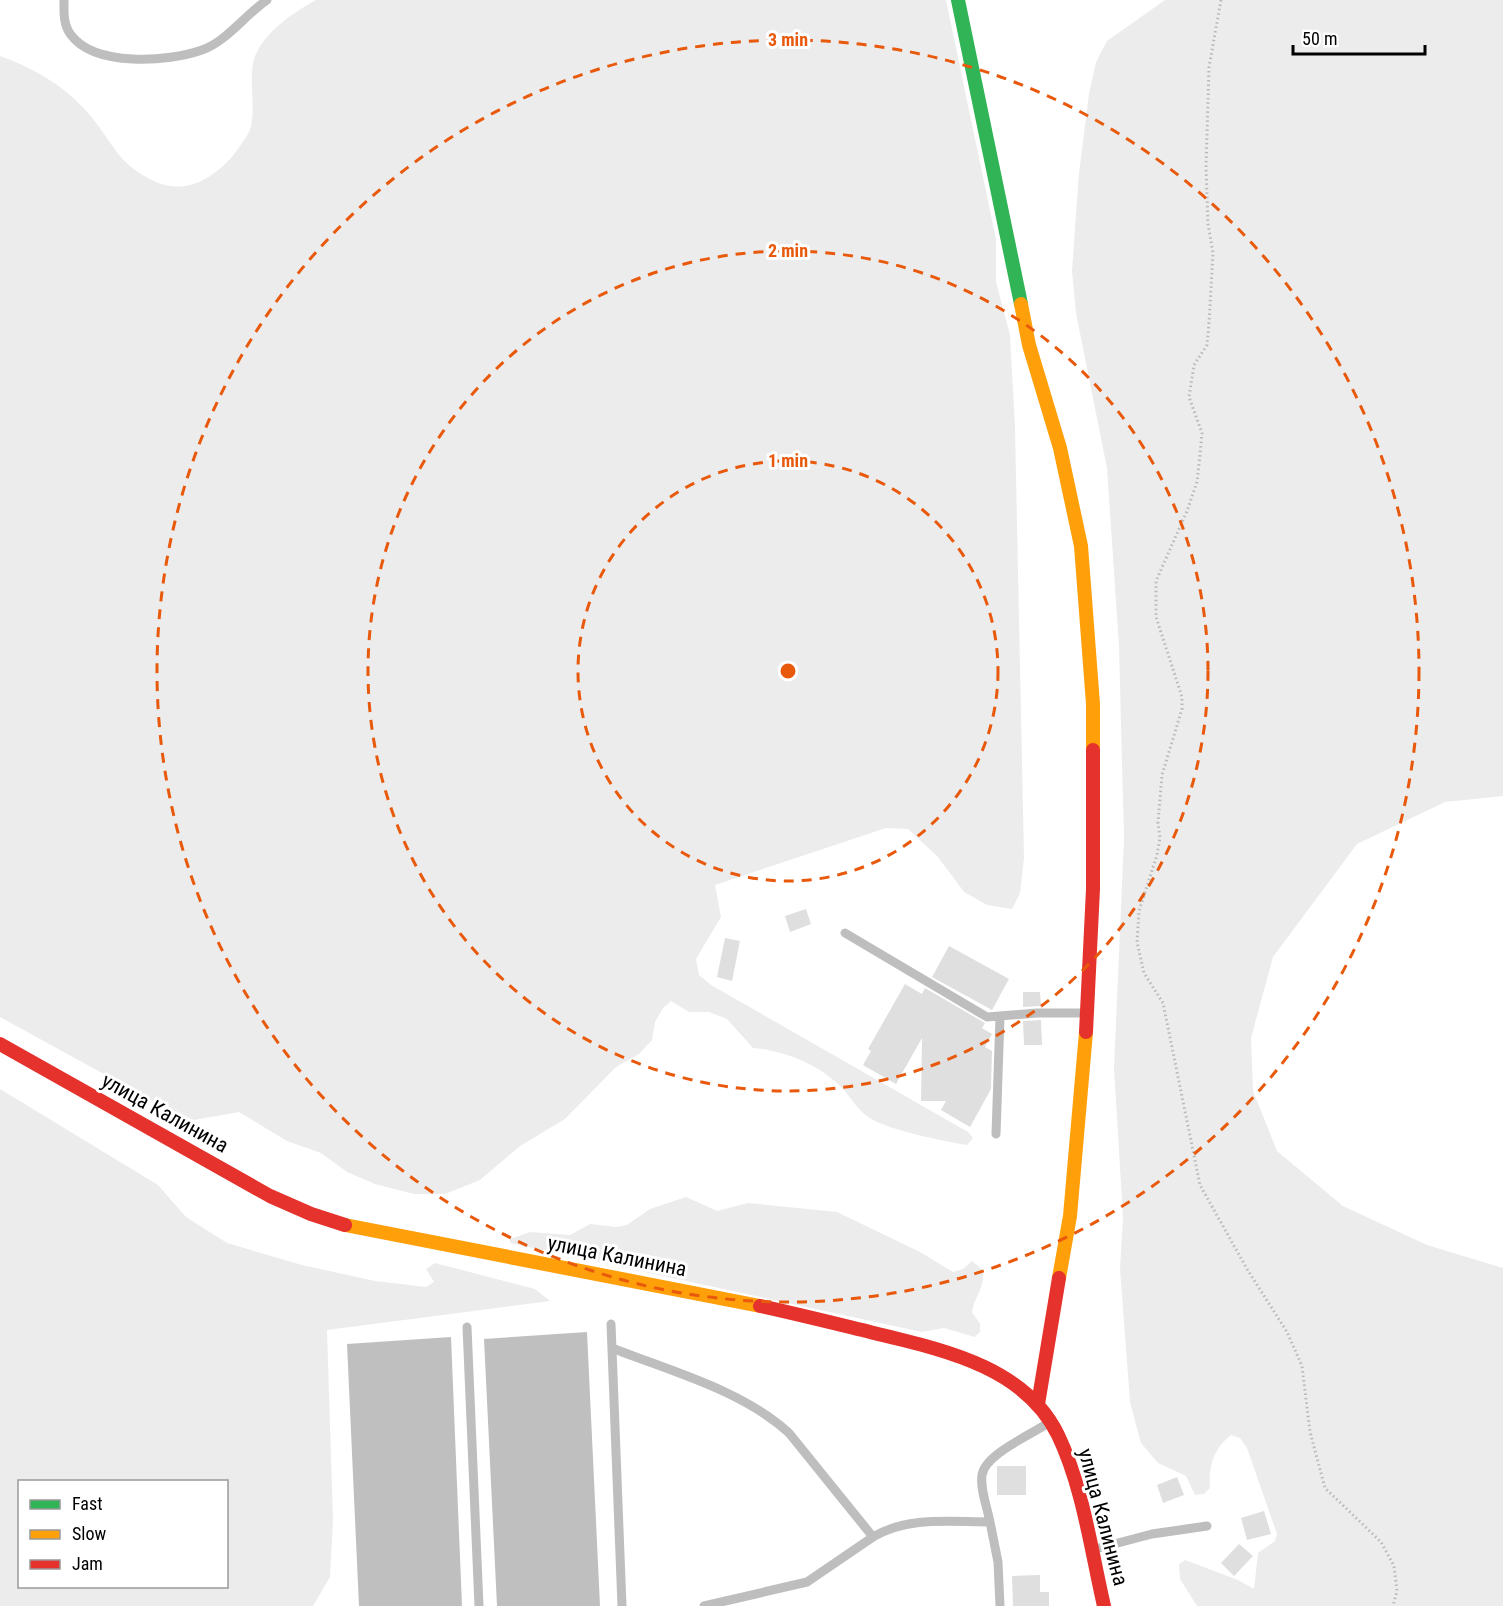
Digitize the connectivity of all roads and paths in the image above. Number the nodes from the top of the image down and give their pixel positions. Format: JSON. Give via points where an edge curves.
{"nodes":[{"id":1,"x":64,"y":0,"type":"edge"},
{"id":2,"x":267,"y":0,"type":"edge"},
{"id":3,"x":958,"y":0,"type":"edge"},
{"id":4,"x":1221,"y":0,"type":"edge"},
{"id":5,"x":845,"y":933,"type":"dead end"},
{"id":6,"x":1088,"y":1013,"type":"junction"},
{"id":7,"x":1000,"y":1017,"type":"junction"},
{"id":8,"x":0,"y":1044,"type":"edge"},
{"id":9,"x":996,"y":1134,"type":"dead end"},
{"id":10,"x":611,"y":1324,"type":"dead end"},
{"id":11,"x":467,"y":1327,"type":"dead end"},
{"id":12,"x":612,"y":1348,"type":"junction"},
{"id":13,"x":1038,"y":1404,"type":"junction"},
{"id":14,"x":1050,"y":1422,"type":"junction"},
{"id":15,"x":990,"y":1522,"type":"junction"},
{"id":16,"x":1207,"y":1526,"type":"dead end"},
{"id":17,"x":873,"y":1537,"type":"junction"},
{"id":18,"x":1092,"y":1549,"type":"junction"},
{"id":19,"x":478,"y":1606,"type":"edge"},
{"id":20,"x":622,"y":1606,"type":"edge"},
{"id":21,"x":704,"y":1606,"type":"edge"},
{"id":22,"x":1000,"y":1606,"type":"edge"},
{"id":23,"x":1104,"y":1606,"type":"edge"},
{"id":24,"x":1393,"y":1606,"type":"edge"}],
"edges":[{"from":1,"to":2,"type":"lane","via":[[65,24],[79,43],[108,56],[131,59],[203,50]]},
{"from":3,"to":6,"type":"street","via":[[1029,345],[1060,448],[1081,546],[1093,704]]},
{"from":4,"to":24,"type":"path","via":[[1209,67],[1209,323],[1206,345],[1194,365],[1189,397],[1202,433],[1198,473],[1187,511],[1156,581],[1156,617],[1182,697],[1182,709],[1162,775],[1157,855],[1139,911],[1137,942],[1144,973],[1163,1003],[1200,1185],[1287,1332],[1302,1366],[1310,1432],[1325,1488],[1381,1542],[1395,1566],[1397,1591]]},
{"from":5,"to":7,"type":"lane","via":[[987,1017]]},
{"from":6,"to":7,"type":"lane"},
{"from":6,"to":13,"type":"street","via":[[1070,1216]]},
{"from":7,"to":9,"type":"lane"},
{"from":8,"to":13,"type":"street","name":"улица Калинина","via":[[270,1196],[311,1214],[359,1228],[798,1314],[941,1350],[988,1368]]},
{"from":10,"to":12,"type":"lane"},
{"from":11,"to":19,"type":"lane"},
{"from":12,"to":17,"type":"lane","via":[[704,1384],[772,1418],[789,1433]]},
{"from":12,"to":20,"type":"lane"},
{"from":13,"to":14,"type":"street","name":"улица Калинина"},
{"from":14,"to":15,"type":"lane","via":[[985,1464],[982,1483]]},
{"from":14,"to":18,"type":"street","name":"улица Калинина","via":[[1068,1458]]},
{"from":15,"to":17,"type":"lane","via":[[918,1522],[887,1528]]},
{"from":15,"to":22,"type":"lane","via":[[998,1562]]},
{"from":16,"to":18,"type":"lane"},
{"from":17,"to":21,"type":"lane","via":[[807,1582]]},
{"from":18,"to":23,"type":"street","name":"улица Калинина"}]}
